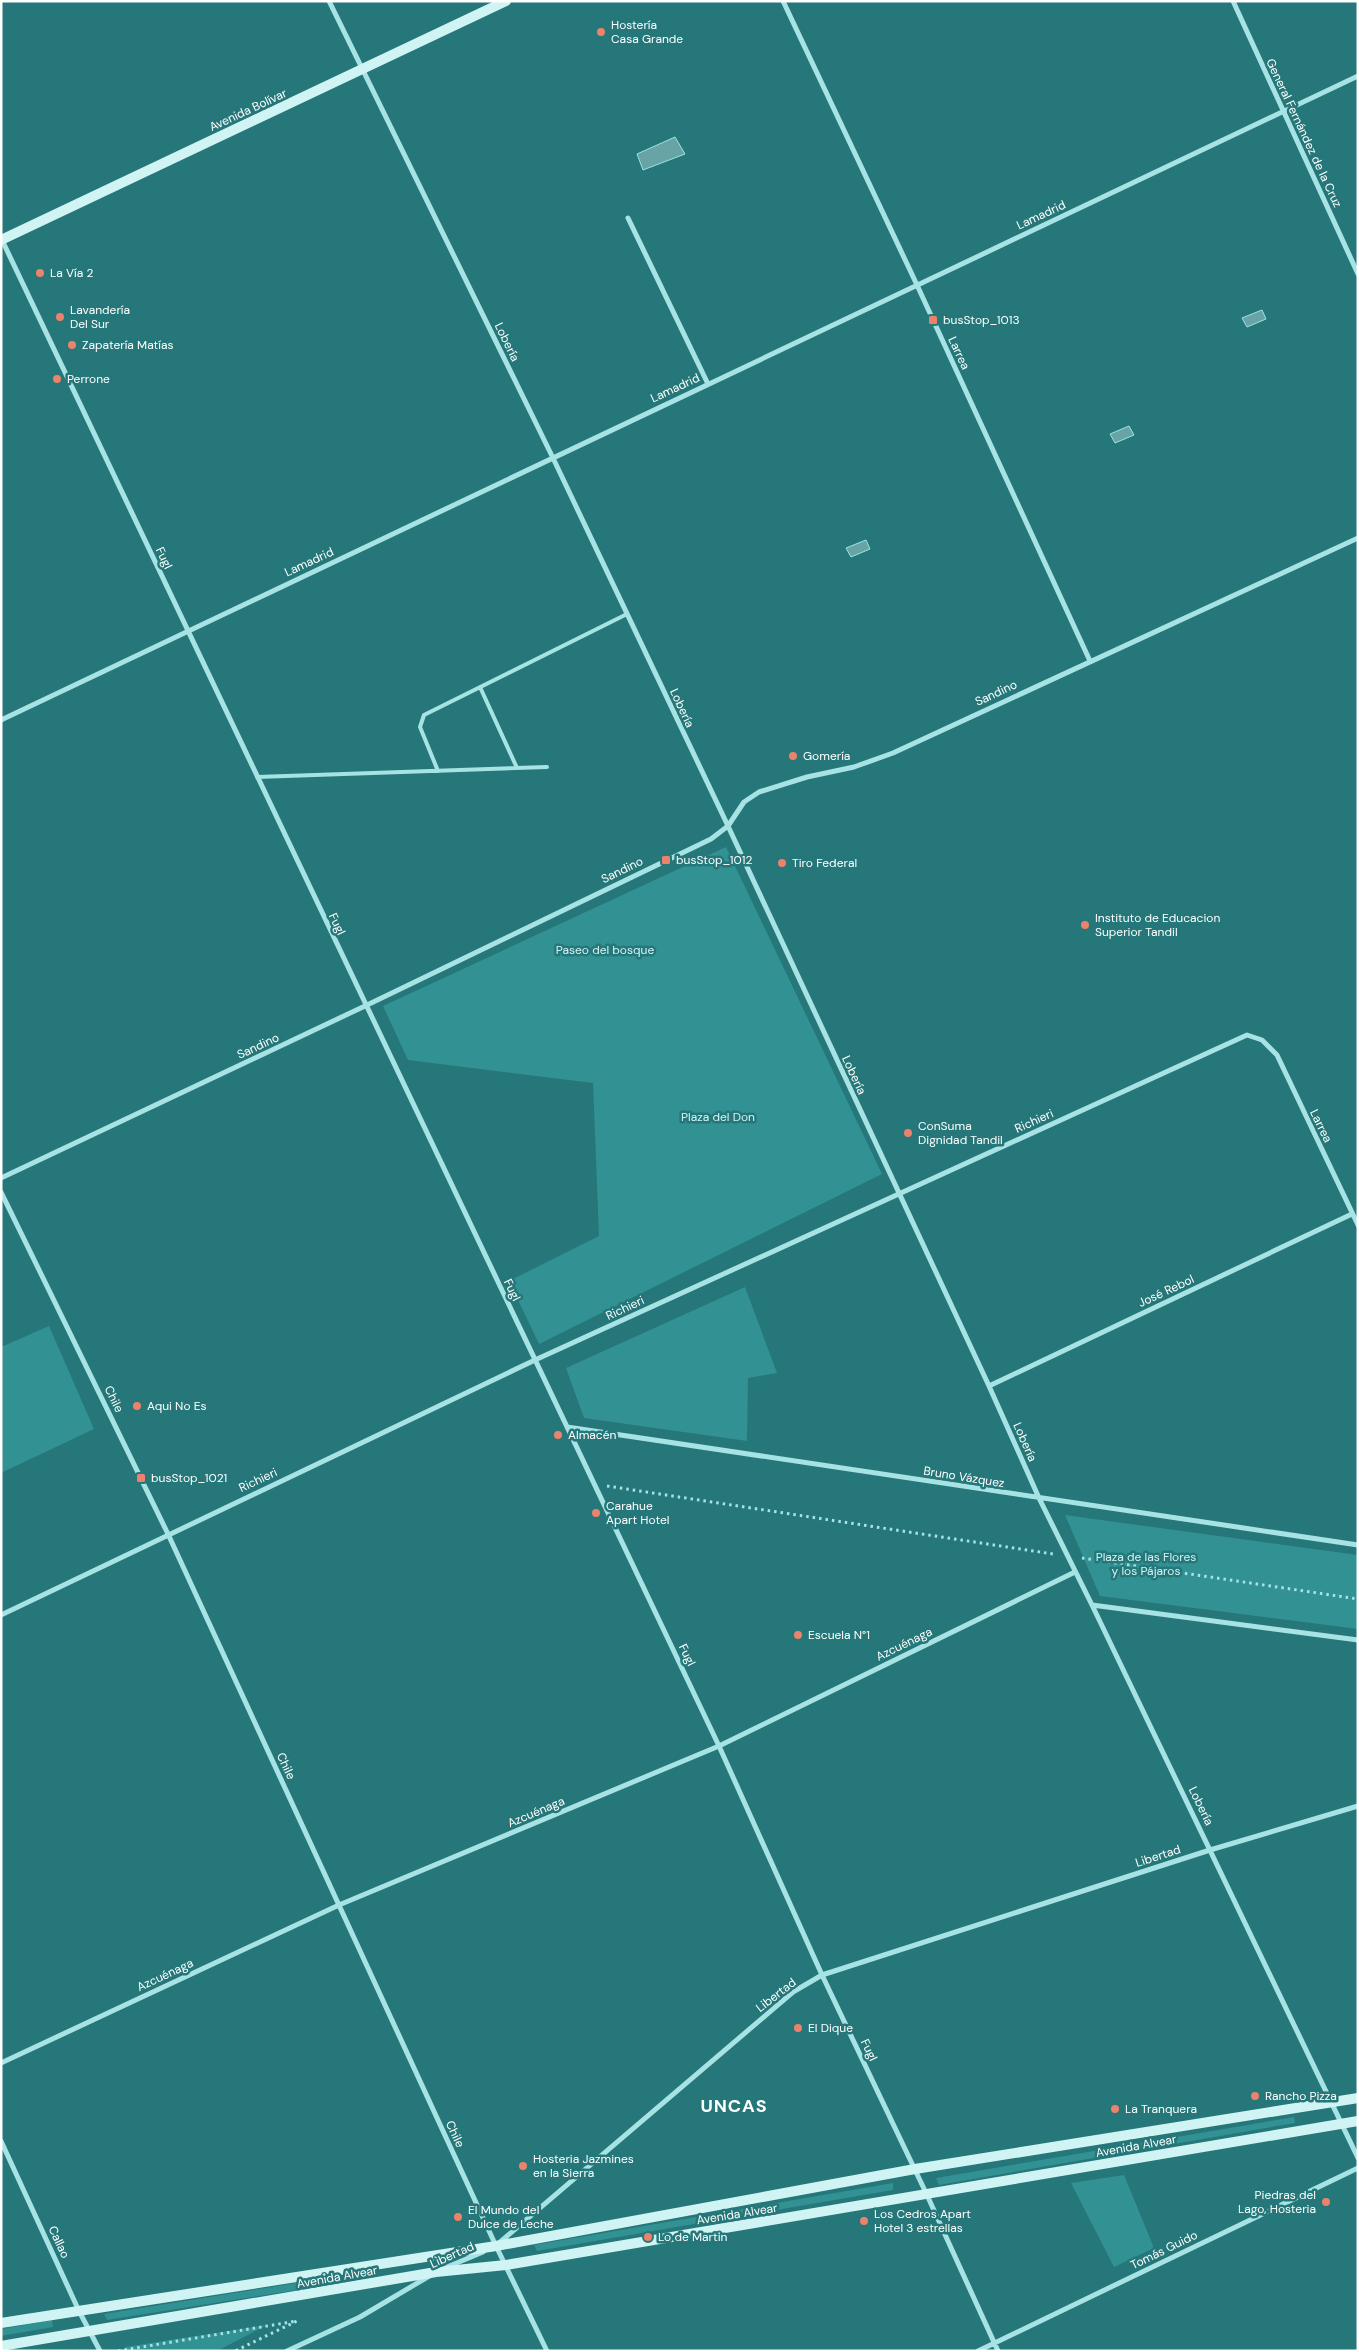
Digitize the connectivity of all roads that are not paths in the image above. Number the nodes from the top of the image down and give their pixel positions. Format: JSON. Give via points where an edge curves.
{"nodes":[{"id":1,"x":329,"y":1,"type":"edge"},
{"id":2,"x":506,"y":1,"type":"edge"},
{"id":3,"x":783,"y":1,"type":"edge"},
{"id":4,"x":1233,"y":1,"type":"edge"},
{"id":5,"x":362,"y":70,"type":"junction"},
{"id":6,"x":1358,"y":76,"type":"edge"},
{"id":7,"x":1283,"y":111,"type":"junction"},
{"id":8,"x":628,"y":218,"type":"dead end"},
{"id":9,"x":2,"y":240,"type":"edge"},
{"id":10,"x":1358,"y":274,"type":"edge"},
{"id":11,"x":917,"y":285,"type":"junction"},
{"id":12,"x":708,"y":384,"type":"junction"},
{"id":13,"x":553,"y":458,"type":"junction"},
{"id":14,"x":1358,"y":538,"type":"edge"},
{"id":15,"x":627,"y":614,"type":"junction"},
{"id":16,"x":188,"y":631,"type":"junction"},
{"id":17,"x":1090,"y":660,"type":"junction"},
{"id":18,"x":480,"y":687,"type":"junction"},
{"id":19,"x":1,"y":720,"type":"edge"},
{"id":20,"x":517,"y":768,"type":"junction"},
{"id":21,"x":547,"y":768,"type":"dead end"},
{"id":22,"x":438,"y":771,"type":"junction"},
{"id":23,"x":257,"y":777,"type":"junction"},
{"id":24,"x":728,"y":826,"type":"junction"},
{"id":25,"x":365,"y":1006,"type":"junction"},
{"id":26,"x":1262,"y":1040,"type":"joint"},
{"id":27,"x":1,"y":1178,"type":"edge"},
{"id":28,"x":1,"y":1192,"type":"edge"},
{"id":29,"x":898,"y":1194,"type":"junction"},
{"id":30,"x":1352,"y":1214,"type":"junction"},
{"id":31,"x":1358,"y":1225,"type":"edge"},
{"id":32,"x":535,"y":1360,"type":"junction"},
{"id":33,"x":989,"y":1386,"type":"junction"},
{"id":34,"x":567,"y":1427,"type":"junction"},
{"id":35,"x":1039,"y":1498,"type":"junction"},
{"id":36,"x":168,"y":1534,"type":"junction"},
{"id":37,"x":1358,"y":1545,"type":"edge"},
{"id":38,"x":1075,"y":1572,"type":"junction"},
{"id":39,"x":1092,"y":1605,"type":"junction"},
{"id":40,"x":1,"y":1615,"type":"edge"},
{"id":41,"x":1358,"y":1640,"type":"edge"},
{"id":42,"x":719,"y":1746,"type":"junction"},
{"id":43,"x":1358,"y":1806,"type":"edge"},
{"id":44,"x":1210,"y":1850,"type":"junction"},
{"id":45,"x":339,"y":1905,"type":"junction"},
{"id":46,"x":822,"y":1975,"type":"junction"},
{"id":47,"x":1,"y":2063,"type":"edge"},
{"id":48,"x":1358,"y":2098,"type":"edge"},
{"id":49,"x":1332,"y":2102,"type":"junction"},
{"id":50,"x":1358,"y":2121,"type":"edge"},
{"id":51,"x":1342,"y":2123,"type":"junction"},
{"id":52,"x":1,"y":2141,"type":"edge"},
{"id":53,"x":1358,"y":2158,"type":"edge"},
{"id":54,"x":1358,"y":2168,"type":"edge"},
{"id":55,"x":915,"y":2169,"type":"junction"},
{"id":56,"x":927,"y":2195,"type":"junction"},
{"id":57,"x":496,"y":2246,"type":"junction"},
{"id":58,"x":506,"y":2265,"type":"junction"},
{"id":59,"x":436,"y":2272,"type":"junction"},
{"id":60,"x":79,"y":2311,"type":"junction"},
{"id":61,"x":1,"y":2323,"type":"edge"},
{"id":62,"x":90,"y":2332,"type":"junction"},
{"id":63,"x":994,"y":2343,"type":"junction"},
{"id":64,"x":1,"y":2346,"type":"edge"},
{"id":65,"x":100,"y":2351,"type":"edge"},
{"id":66,"x":287,"y":2351,"type":"edge"},
{"id":67,"x":547,"y":2351,"type":"edge"},
{"id":68,"x":978,"y":2351,"type":"edge"},
{"id":69,"x":998,"y":2351,"type":"edge"}],
"edges":[{"from":1,"to":5,"type":"street","name":"Lobería"},
{"from":2,"to":5,"type":"main road","name":"Avenida Bolívar"},
{"from":3,"to":11,"type":"street","name":"Larrea"},
{"from":4,"to":7,"type":"street","name":"General Fernández de la Cruz"},
{"from":5,"to":9,"type":"main road","name":"Avenida Bolívar"},
{"from":5,"to":13,"type":"street","name":"Lobería"},
{"from":6,"to":7,"type":"street","name":"Lamadrid"},
{"from":7,"to":10,"type":"street","name":"General Fernández de la Cruz"},
{"from":7,"to":11,"type":"street","name":"Lamadrid"},
{"from":8,"to":12,"type":"street"},
{"from":9,"to":16,"type":"street","name":"Fugl"},
{"from":11,"to":12,"type":"street","name":"Lamadrid"},
{"from":11,"to":17,"type":"street","name":"Larrea"},
{"from":12,"to":13,"type":"street","name":"Lamadrid"},
{"from":13,"to":15,"type":"street","name":"Lobería"},
{"from":13,"to":16,"type":"street","name":"Lamadrid"},
{"from":14,"to":17,"type":"street","name":"Sandino"},
{"from":15,"to":18,"type":"lane"},
{"from":15,"to":24,"type":"street","name":"Lobería"},
{"from":16,"to":19,"type":"street","name":"Lamadrid"},
{"from":16,"to":23,"type":"street","name":"Fugl"},
{"from":17,"to":24,"type":"street","name":"Sandino","via":[[893,753],[854,767],[759,792],[744,802]]},
{"from":18,"to":20,"type":"lane"},
{"from":18,"to":22,"type":"lane","via":[[424,715],[420,727]]},
{"from":20,"to":21,"type":"lane"},
{"from":20,"to":22,"type":"lane"},
{"from":22,"to":23,"type":"lane"},
{"from":23,"to":25,"type":"street","name":"Fugl"},
{"from":24,"to":25,"type":"street","name":"Sandino","via":[[711,839]]},
{"from":24,"to":29,"type":"street","name":"Lobería"},
{"from":25,"to":27,"type":"street","name":"Sandino"},
{"from":25,"to":32,"type":"street","name":"Fugl"},
{"from":26,"to":29,"type":"street","name":"Richieri","via":[[1247,1035]]},
{"from":26,"to":30,"type":"street","name":"Larrea","via":[[1277,1055]]},
{"from":28,"to":36,"type":"street","name":"Chile"},
{"from":29,"to":32,"type":"street","name":"Richieri"},
{"from":29,"to":33,"type":"street","name":"Lobería"},
{"from":30,"to":31,"type":"street","name":"Larrea"},
{"from":30,"to":33,"type":"street","name":"José Rebol"},
{"from":32,"to":34,"type":"street","name":"Fugl"},
{"from":32,"to":36,"type":"street","name":"Richieri"},
{"from":33,"to":35,"type":"street","name":"Lobería"},
{"from":34,"to":35,"type":"street","name":"Bruno Vázquez"},
{"from":34,"to":42,"type":"street","name":"Fugl"},
{"from":35,"to":37,"type":"street","name":"Bruno Vázquez"},
{"from":35,"to":38,"type":"street","name":"Lobería"},
{"from":36,"to":40,"type":"street","name":"Richieri"},
{"from":36,"to":45,"type":"street","name":"Chile"},
{"from":38,"to":39,"type":"street","name":"Lobería"},
{"from":38,"to":42,"type":"street","name":"Azcuénaga"},
{"from":39,"to":41,"type":"street"},
{"from":39,"to":44,"type":"street","name":"Lobería"},
{"from":42,"to":45,"type":"street","name":"Azcuénaga"},
{"from":42,"to":46,"type":"street","name":"Fugl"},
{"from":43,"to":44,"type":"street","name":"Libertad"},
{"from":44,"to":46,"type":"street","name":"Libertad"},
{"from":44,"to":49,"type":"street","name":"Lobería"},
{"from":45,"to":47,"type":"street","name":"Azcuénaga"},
{"from":45,"to":57,"type":"street","name":"Chile"},
{"from":46,"to":55,"type":"street","name":"Fugl"},
{"from":46,"to":57,"type":"street","name":"Libertad","via":[[793,1992]]},
{"from":48,"to":49,"type":"main road","name":"Avenida Alvear"},
{"from":49,"to":51,"type":"street","name":"Lobería"},
{"from":49,"to":55,"type":"main road","name":"Avenida Alvear"},
{"from":50,"to":51,"type":"main road","name":"Avenida Alvear"},
{"from":51,"to":53,"type":"street","name":"Lobería"},
{"from":51,"to":56,"type":"main road","name":"Avenida Alvear"},
{"from":52,"to":60,"type":"street","name":"Callao"},
{"from":54,"to":63,"type":"street","name":"Tomás Guido"},
{"from":55,"to":56,"type":"street","name":"Fugl"},
{"from":55,"to":57,"type":"main road","name":"Avenida Alvear"},
{"from":56,"to":58,"type":"main road","name":"Avenida Alvear"},
{"from":56,"to":63,"type":"street","name":"Fugl"},
{"from":57,"to":58,"type":"street","name":"Chile"},
{"from":57,"to":59,"type":"street","name":"Libertad"},
{"from":57,"to":60,"type":"main road","name":"Avenida Alvear"},
{"from":58,"to":59,"type":"main road","name":"Avenida Alvear"},
{"from":58,"to":67,"type":"street","name":"Chile"},
{"from":59,"to":62,"type":"main road","name":"Avenida Alvear"},
{"from":59,"to":66,"type":"street","name":"Libertad","via":[[360,2317]]},
{"from":60,"to":61,"type":"main road","name":"Avenida Alvear"},
{"from":60,"to":62,"type":"street","name":"Callao"},
{"from":62,"to":64,"type":"main road","name":"Avenida Alvear"},
{"from":62,"to":65,"type":"street","name":"Callao"},
{"from":63,"to":68,"type":"street","name":"Tomás Guido"},
{"from":63,"to":69,"type":"street","name":"Fugl"}]}
